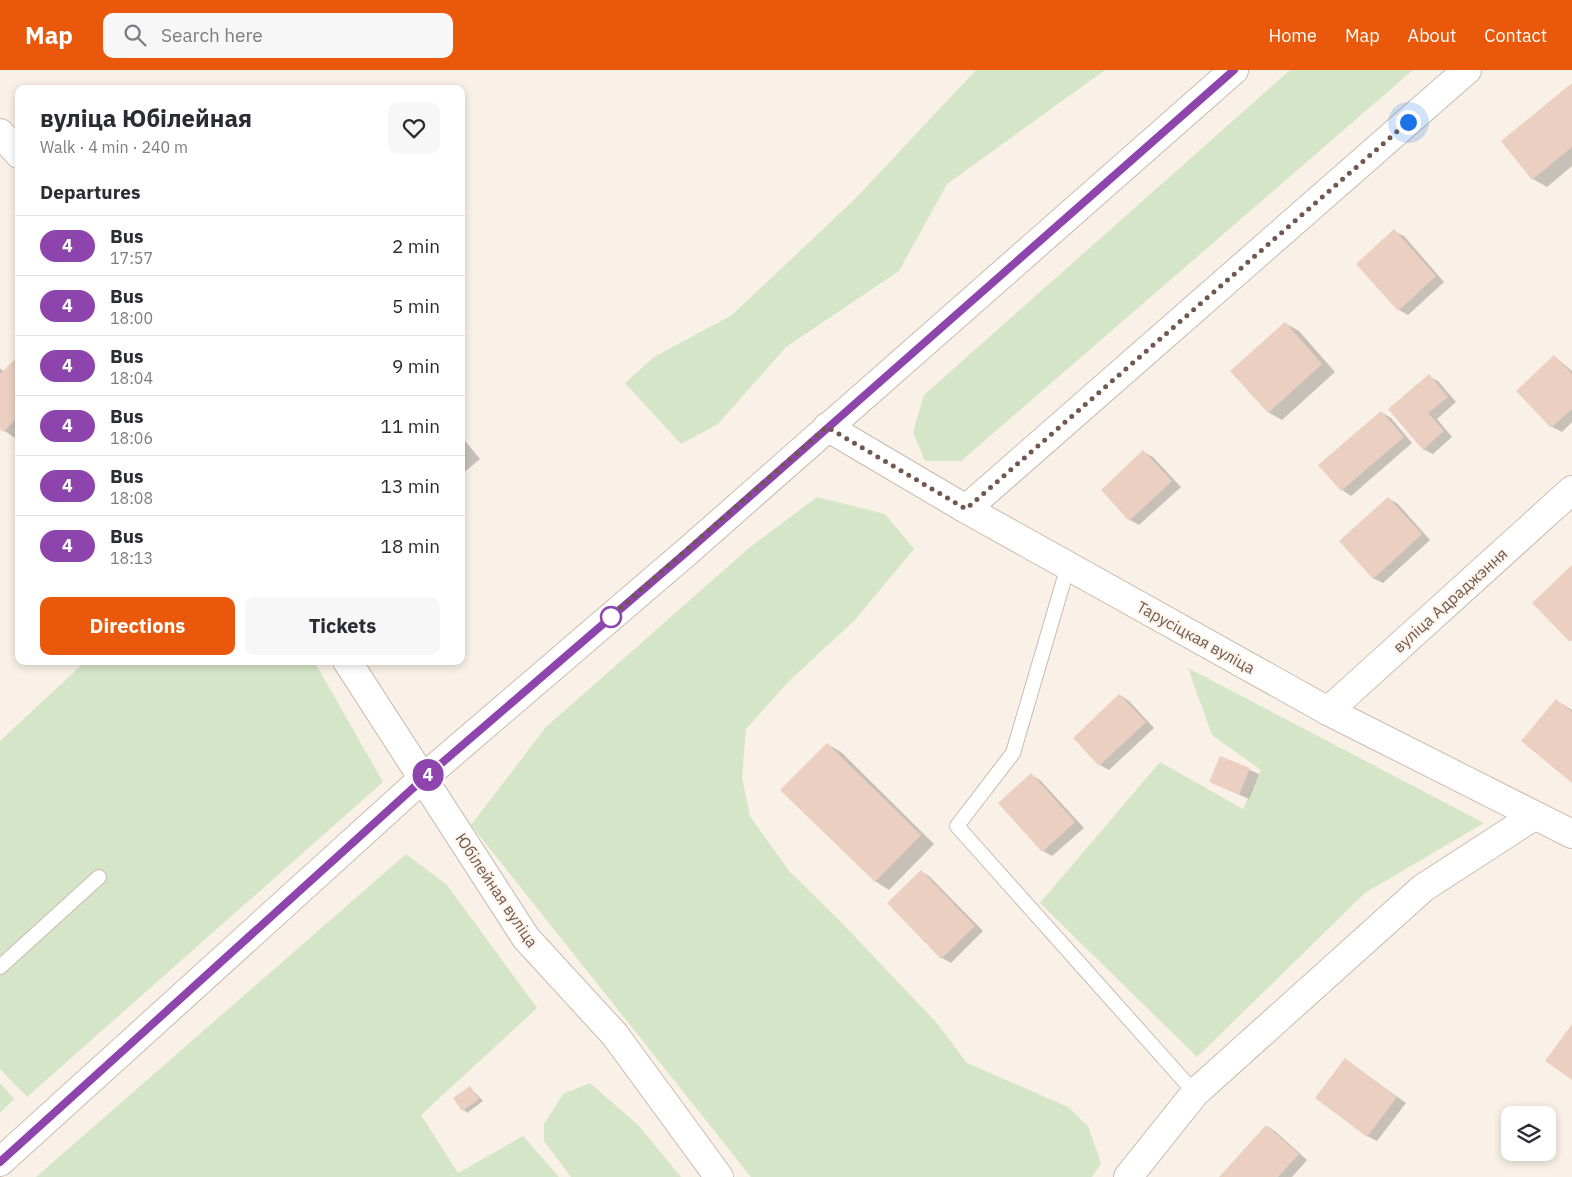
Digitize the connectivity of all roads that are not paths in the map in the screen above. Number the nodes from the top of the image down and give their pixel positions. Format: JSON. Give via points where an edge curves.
{"nodes":[{"id":1,"x":1234,"y":70,"type":"edge"},
{"id":2,"x":1467,"y":70,"type":"edge"},
{"id":3,"x":0,"y":133,"type":"edge"},
{"id":4,"x":15,"y":150,"type":"edge"},
{"id":5,"x":827,"y":427,"type":"junction"},
{"id":6,"x":1572,"y":490,"type":"edge"},
{"id":7,"x":966,"y":509,"type":"junction"},
{"id":8,"x":1068,"y":566,"type":"junction"},
{"id":9,"x":349,"y":665,"type":"edge"},
{"id":10,"x":1328,"y":711,"type":"junction"},
{"id":11,"x":422,"y":780,"type":"junction"},
{"id":12,"x":1534,"y":816,"type":"junction"},
{"id":13,"x":1572,"y":834,"type":"edge"},
{"id":14,"x":99,"y":877,"type":"dead end"},
{"id":15,"x":0,"y":967,"type":"edge"},
{"id":16,"x":1196,"y":1093,"type":"junction"},
{"id":17,"x":0,"y":1162,"type":"edge"},
{"id":18,"x":719,"y":1177,"type":"edge"},
{"id":19,"x":1128,"y":1177,"type":"edge"}],
"edges":[{"from":1,"to":5,"type":"street"},
{"from":2,"to":7,"type":"street"},
{"from":3,"to":4,"type":"street"},
{"from":5,"to":7,"type":"street","name":"Тарусіцкая вуліца"},
{"from":5,"to":11,"type":"street"},
{"from":6,"to":10,"type":"street","name":"вуліца Адраджэння"},
{"from":7,"to":8,"type":"street","name":"Тарусіцкая вуліца"},
{"from":8,"to":10,"type":"street","name":"Тарусіцкая вуліца"},
{"from":8,"to":16,"type":"lane","via":[[1013,753],[957,826]]},
{"from":9,"to":11,"type":"street","name":"Юбілейная вуліца"},
{"from":10,"to":12,"type":"street","name":"Тарусіцкая вуліца"},
{"from":11,"to":17,"type":"street"},
{"from":11,"to":18,"type":"street","name":"Юбілейная вуліца","via":[[526,938],[615,1035]]},
{"from":12,"to":13,"type":"street","name":"Тарусіцкая вуліца"},
{"from":12,"to":16,"type":"street","via":[[1422,888]]},
{"from":14,"to":15,"type":"lane"},
{"from":16,"to":19,"type":"street"}]}
